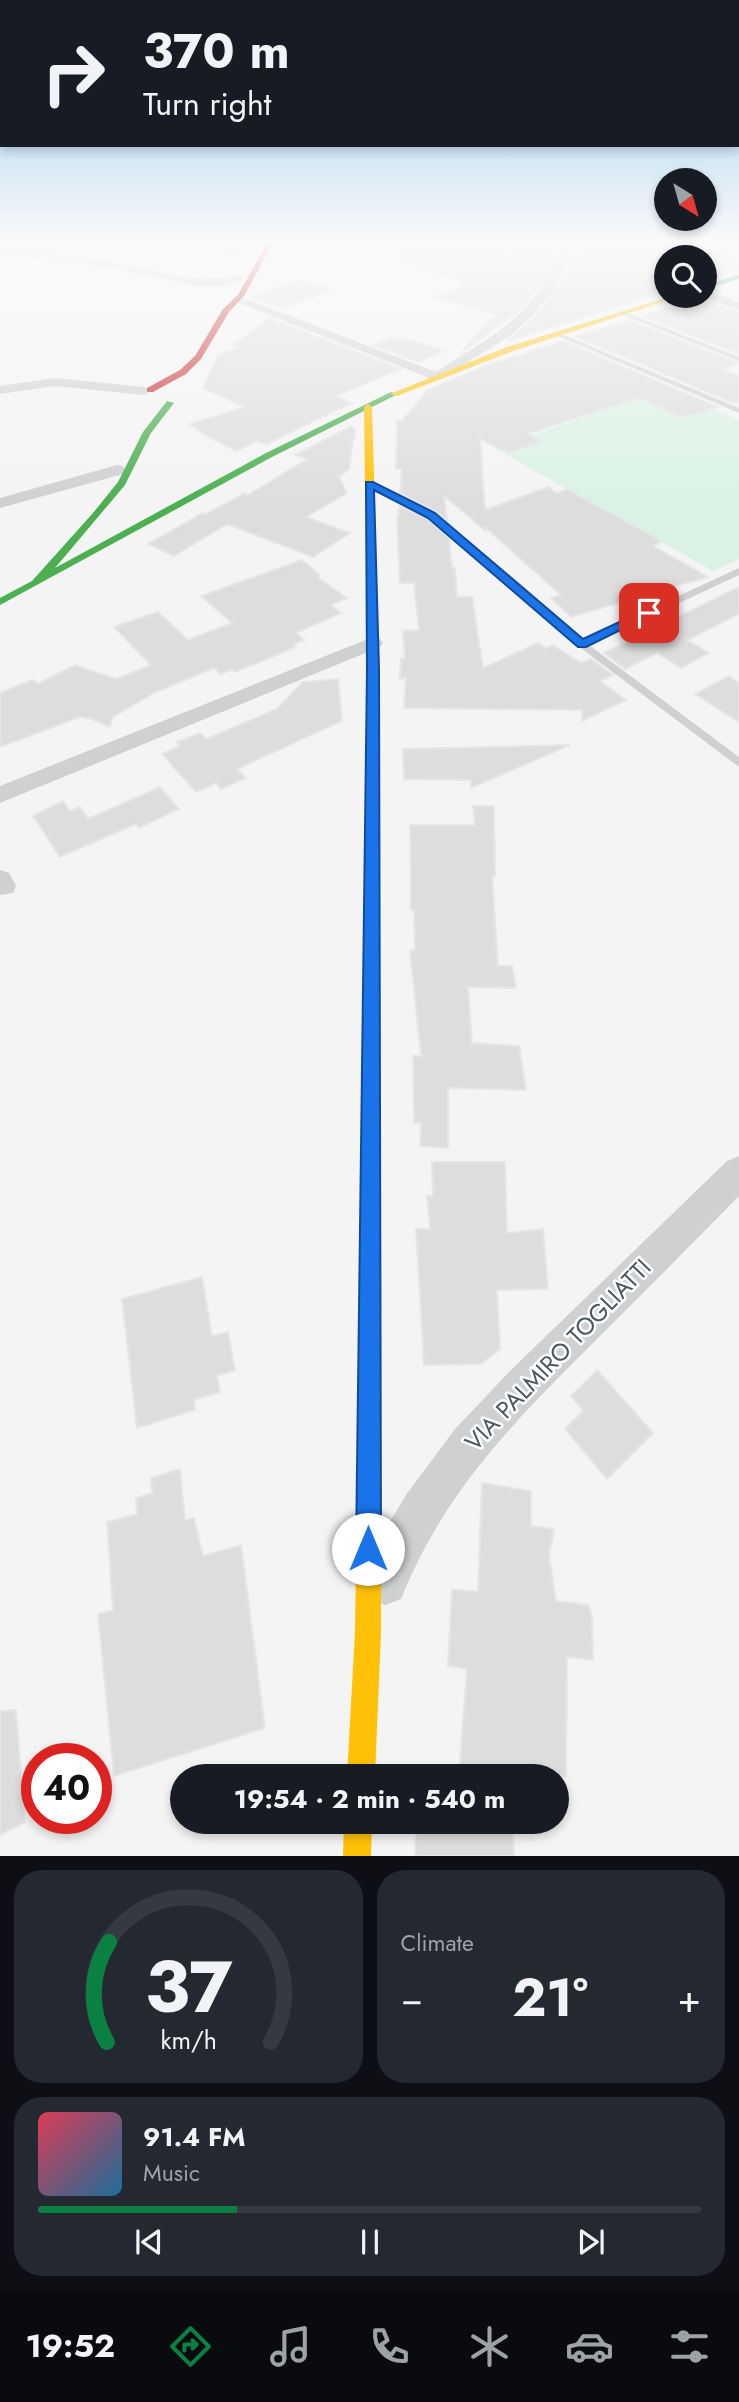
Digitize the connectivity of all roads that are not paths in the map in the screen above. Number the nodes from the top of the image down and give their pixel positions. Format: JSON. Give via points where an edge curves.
{"nodes":[{"id":1,"x":214,"y":330,"type":"edge"},
{"id":2,"x":320,"y":330,"type":"edge"},
{"id":3,"x":509,"y":330,"type":"edge"},
{"id":4,"x":571,"y":330,"type":"edge"},
{"id":5,"x":664,"y":330,"type":"edge"},
{"id":6,"x":557,"y":334,"type":"junction"},
{"id":7,"x":739,"y":359,"type":"edge"},
{"id":8,"x":183,"y":372,"type":"junction"},
{"id":9,"x":437,"y":377,"type":"junction"},
{"id":10,"x":0,"y":390,"type":"edge"},
{"id":11,"x":141,"y":399,"type":"junction"},
{"id":12,"x":172,"y":400,"type":"junction"},
{"id":13,"x":368,"y":407,"type":"junction"},
{"id":14,"x":739,"y":411,"type":"edge"},
{"id":15,"x":147,"y":432,"type":"junction"},
{"id":16,"x":120,"y":476,"type":"junction"},
{"id":17,"x":369,"y":484,"type":"junction"},
{"id":18,"x":0,"y":503,"type":"edge"},
{"id":19,"x":183,"y":503,"type":"junction"},
{"id":20,"x":79,"y":535,"type":"junction"},
{"id":21,"x":115,"y":540,"type":"junction"},
{"id":22,"x":739,"y":571,"type":"edge"},
{"id":23,"x":36,"y":583,"type":"junction"},
{"id":24,"x":0,"y":602,"type":"edge"},
{"id":25,"x":373,"y":643,"type":"junction"},
{"id":26,"x":582,"y":644,"type":"junction"},
{"id":27,"x":739,"y":763,"type":"edge"},
{"id":28,"x":0,"y":795,"type":"edge"},
{"id":29,"x":739,"y":1172,"type":"edge"},
{"id":30,"x":368,"y":1632,"type":"junction"},
{"id":31,"x":362,"y":1764,"type":"edge"},
{"id":32,"x":357,"y":1834,"type":"edge"},
{"id":33,"x":356,"y":1856,"type":"edge"}],
"edges":[{"from":1,"to":8,"type":"main road"},
{"from":2,"to":9,"type":"street"},
{"from":3,"to":9,"type":"street"},
{"from":4,"to":6,"type":"main road"},
{"from":5,"to":7,"type":"lane"},
{"from":6,"to":9,"type":"main road"},
{"from":6,"to":14,"type":"lane"},
{"from":8,"to":11,"type":"main road"},
{"from":8,"to":12,"type":"main road"},
{"from":9,"to":13,"type":"main road"},
{"from":10,"to":11,"type":"street","via":[[55,382],[103,386]]},
{"from":11,"to":12,"type":"main road","via":[[164,391]]},
{"from":11,"to":15,"type":"main road"},
{"from":12,"to":15,"type":"main road"},
{"from":13,"to":17,"type":"main road"},
{"from":13,"to":19,"type":"main road"},
{"from":15,"to":16,"type":"main road"},
{"from":16,"to":18,"type":"street"},
{"from":16,"to":19,"type":"main road","via":[[123,494],[134,502]]},
{"from":16,"to":20,"type":"main road"},
{"from":17,"to":25,"type":"main road"},
{"from":17,"to":26,"type":"lane","via":[[431,515]]},
{"from":19,"to":20,"type":"main road"},
{"from":19,"to":21,"type":"main road"},
{"from":20,"to":21,"type":"main road","via":[[94,541]]},
{"from":20,"to":23,"type":"main road"},
{"from":21,"to":23,"type":"main road"},
{"from":22,"to":26,"type":"lane"},
{"from":23,"to":24,"type":"main road"},
{"from":25,"to":28,"type":"street"},
{"from":25,"to":30,"type":"main road"},
{"from":26,"to":27,"type":"lane"},
{"from":29,"to":30,"type":"street","name":"VIA PALMIRO TOGLIATTI","via":[[511,1397],[443,1477],[397,1549]]},
{"from":30,"to":31,"type":"main road"},
{"from":32,"to":33,"type":"main road"}]}
